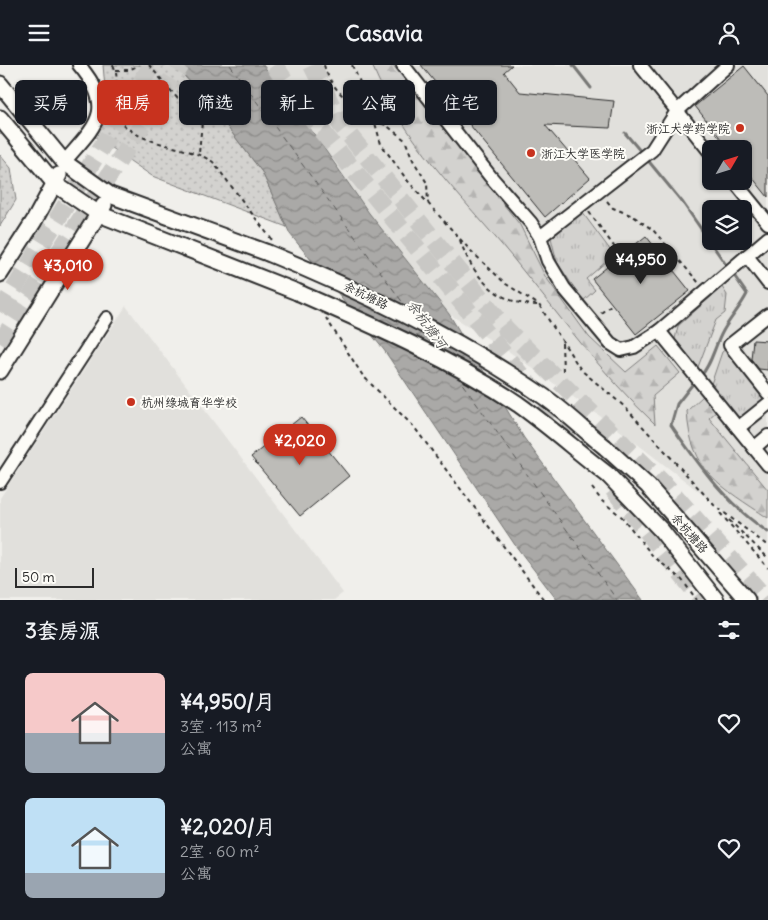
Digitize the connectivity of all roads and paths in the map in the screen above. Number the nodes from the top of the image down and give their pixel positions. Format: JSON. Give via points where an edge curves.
{"nodes":[{"id":1,"x":79,"y":65,"type":"edge"},
{"id":2,"x":113,"y":65,"type":"edge"},
{"id":3,"x":139,"y":65,"type":"edge"},
{"id":4,"x":149,"y":65,"type":"edge"},
{"id":5,"x":324,"y":65,"type":"edge"},
{"id":6,"x":352,"y":65,"type":"edge"},
{"id":7,"x":403,"y":65,"type":"edge"},
{"id":8,"x":640,"y":65,"type":"edge"},
{"id":9,"x":728,"y":65,"type":"edge"},
{"id":10,"x":116,"y":70,"type":"junction"},
{"id":11,"x":359,"y":80,"type":"edge"},
{"id":12,"x":0,"y":84,"type":"edge"},
{"id":13,"x":343,"y":96,"type":"edge"},
{"id":14,"x":677,"y":111,"type":"junction"},
{"id":15,"x":0,"y":117,"type":"edge"},
{"id":16,"x":375,"y":125,"type":"edge"},
{"id":17,"x":386,"y":125,"type":"edge"},
{"id":18,"x":702,"y":142,"type":"edge"},
{"id":19,"x":199,"y":153,"type":"junction"},
{"id":20,"x":64,"y":162,"type":"junction"},
{"id":21,"x":55,"y":184,"type":"junction"},
{"id":22,"x":741,"y":190,"type":"edge"},
{"id":23,"x":599,"y":191,"type":"junction"},
{"id":24,"x":110,"y":195,"type":"junction"},
{"id":25,"x":428,"y":203,"type":"junction"},
{"id":26,"x":583,"y":203,"type":"junction"},
{"id":27,"x":99,"y":213,"type":"junction"},
{"id":28,"x":768,"y":223,"type":"edge"},
{"id":29,"x":540,"y":237,"type":"junction"},
{"id":30,"x":459,"y":238,"type":"junction"},
{"id":31,"x":768,"y":239,"type":"edge"},
{"id":32,"x":272,"y":250,"type":"junction"},
{"id":33,"x":621,"y":256,"type":"dead end"},
{"id":34,"x":743,"y":259,"type":"junction"},
{"id":35,"x":0,"y":274,"type":"edge"},
{"id":36,"x":768,"y":283,"type":"edge"},
{"id":37,"x":708,"y":288,"type":"junction"},
{"id":38,"x":540,"y":305,"type":"junction"},
{"id":39,"x":612,"y":305,"type":"dead end"},
{"id":40,"x":768,"y":315,"type":"edge"},
{"id":41,"x":107,"y":318,"type":"dead end"},
{"id":42,"x":325,"y":318,"type":"dead end"},
{"id":43,"x":591,"y":321,"type":"junction"},
{"id":44,"x":659,"y":331,"type":"junction"},
{"id":45,"x":562,"y":341,"type":"junction"},
{"id":46,"x":0,"y":371,"type":"edge"},
{"id":47,"x":563,"y":371,"type":"dead end"},
{"id":48,"x":768,"y":393,"type":"edge"},
{"id":49,"x":768,"y":404,"type":"edge"},
{"id":50,"x":738,"y":429,"type":"junction"},
{"id":51,"x":768,"y":436,"type":"edge"},
{"id":52,"x":754,"y":447,"type":"junction"},
{"id":53,"x":5,"y":463,"type":"edge"},
{"id":54,"x":768,"y":465,"type":"edge"},
{"id":55,"x":0,"y":483,"type":"edge"},
{"id":56,"x":592,"y":488,"type":"dead end"},
{"id":57,"x":714,"y":505,"type":"junction"},
{"id":58,"x":724,"y":515,"type":"junction"},
{"id":59,"x":768,"y":546,"type":"edge"},
{"id":60,"x":768,"y":558,"type":"edge"},
{"id":61,"x":768,"y":568,"type":"edge"},
{"id":62,"x":544,"y":600,"type":"edge"},
{"id":63,"x":697,"y":600,"type":"edge"},
{"id":64,"x":716,"y":600,"type":"edge"},
{"id":65,"x":747,"y":600,"type":"edge"}],
"edges":[{"from":1,"to":20,"type":"street","via":[[98,92],[100,108],[96,125]]},
{"from":2,"to":10,"type":"path"},
{"from":3,"to":10,"type":"path","via":[[129,70]]},
{"from":4,"to":19,"type":"path","via":[[202,122]]},
{"from":5,"to":13,"type":"path","via":[[332,85]]},
{"from":6,"to":11,"type":"path"},
{"from":7,"to":29,"type":"street"},
{"from":8,"to":14,"type":"street"},
{"from":9,"to":14,"type":"street"},
{"from":10,"to":19,"type":"path","via":[[118,81],[112,111],[124,125],[146,140]]},
{"from":12,"to":20,"type":"main road","name":"余杭塘路"},
{"from":14,"to":18,"type":"street"},
{"from":14,"to":23,"type":"street","via":[[652,150]]},
{"from":15,"to":21,"type":"main road","name":"余杭塘路"},
{"from":16,"to":25,"type":"path","via":[[381,144],[393,162]]},
{"from":17,"to":25,"type":"path","via":[[405,140],[427,183]]},
{"from":19,"to":32,"type":"path","via":[[213,162],[250,208]]},
{"from":20,"to":21,"type":"main road"},
{"from":20,"to":24,"type":"main road","name":"余杭塘路"},
{"from":21,"to":27,"type":"main road","name":"余杭塘路"},
{"from":21,"to":35,"type":"main road"},
{"from":22,"to":28,"type":"street"},
{"from":23,"to":26,"type":"street"},
{"from":23,"to":37,"type":"path","via":[[613,208],[653,230],[697,281]]},
{"from":24,"to":27,"type":"main road"},
{"from":24,"to":32,"type":"main road","name":"余杭塘路"},
{"from":25,"to":30,"type":"path"},
{"from":26,"to":29,"type":"street"},
{"from":26,"to":33,"type":"path"},
{"from":27,"to":46,"type":"main road"},
{"from":27,"to":64,"type":"main road","name":"余杭塘路","bridge":true,"via":[[371,325],[455,367],[518,405],[608,475],[661,530]]},
{"from":29,"to":43,"type":"street","via":[[548,261],[564,288]]},
{"from":30,"to":38,"type":"path","via":[[506,283]]},
{"from":30,"to":38,"type":"path","via":[[475,273],[493,291],[508,301]]},
{"from":31,"to":34,"type":"street"},
{"from":32,"to":65,"type":"main road","name":"余杭塘路","bridge":true,"via":[[434,328],[545,397],[648,486]]},
{"from":34,"to":36,"type":"street"},
{"from":34,"to":37,"type":"street"},
{"from":37,"to":44,"type":"street"},
{"from":38,"to":45,"type":"path"},
{"from":39,"to":43,"type":"path"},
{"from":40,"to":48,"type":"street","via":[[730,345]]},
{"from":41,"to":53,"type":"street"},
{"from":42,"to":62,"type":"path","via":[[363,376],[414,427]]},
{"from":43,"to":44,"type":"street","via":[[610,343],[621,350],[634,347]]},
{"from":44,"to":50,"type":"street"},
{"from":45,"to":47,"type":"path"},
{"from":45,"to":57,"type":"path","via":[[580,370],[624,407]]},
{"from":49,"to":50,"type":"street"},
{"from":50,"to":52,"type":"street"},
{"from":51,"to":52,"type":"street"},
{"from":52,"to":54,"type":"street"},
{"from":53,"to":55,"type":"street"},
{"from":56,"to":63,"type":"path","via":[[622,517],[652,555],[682,580]]},
{"from":57,"to":58,"type":"path"},
{"from":57,"to":61,"type":"path"},
{"from":58,"to":59,"type":"path"},
{"from":58,"to":60,"type":"path"}]}
